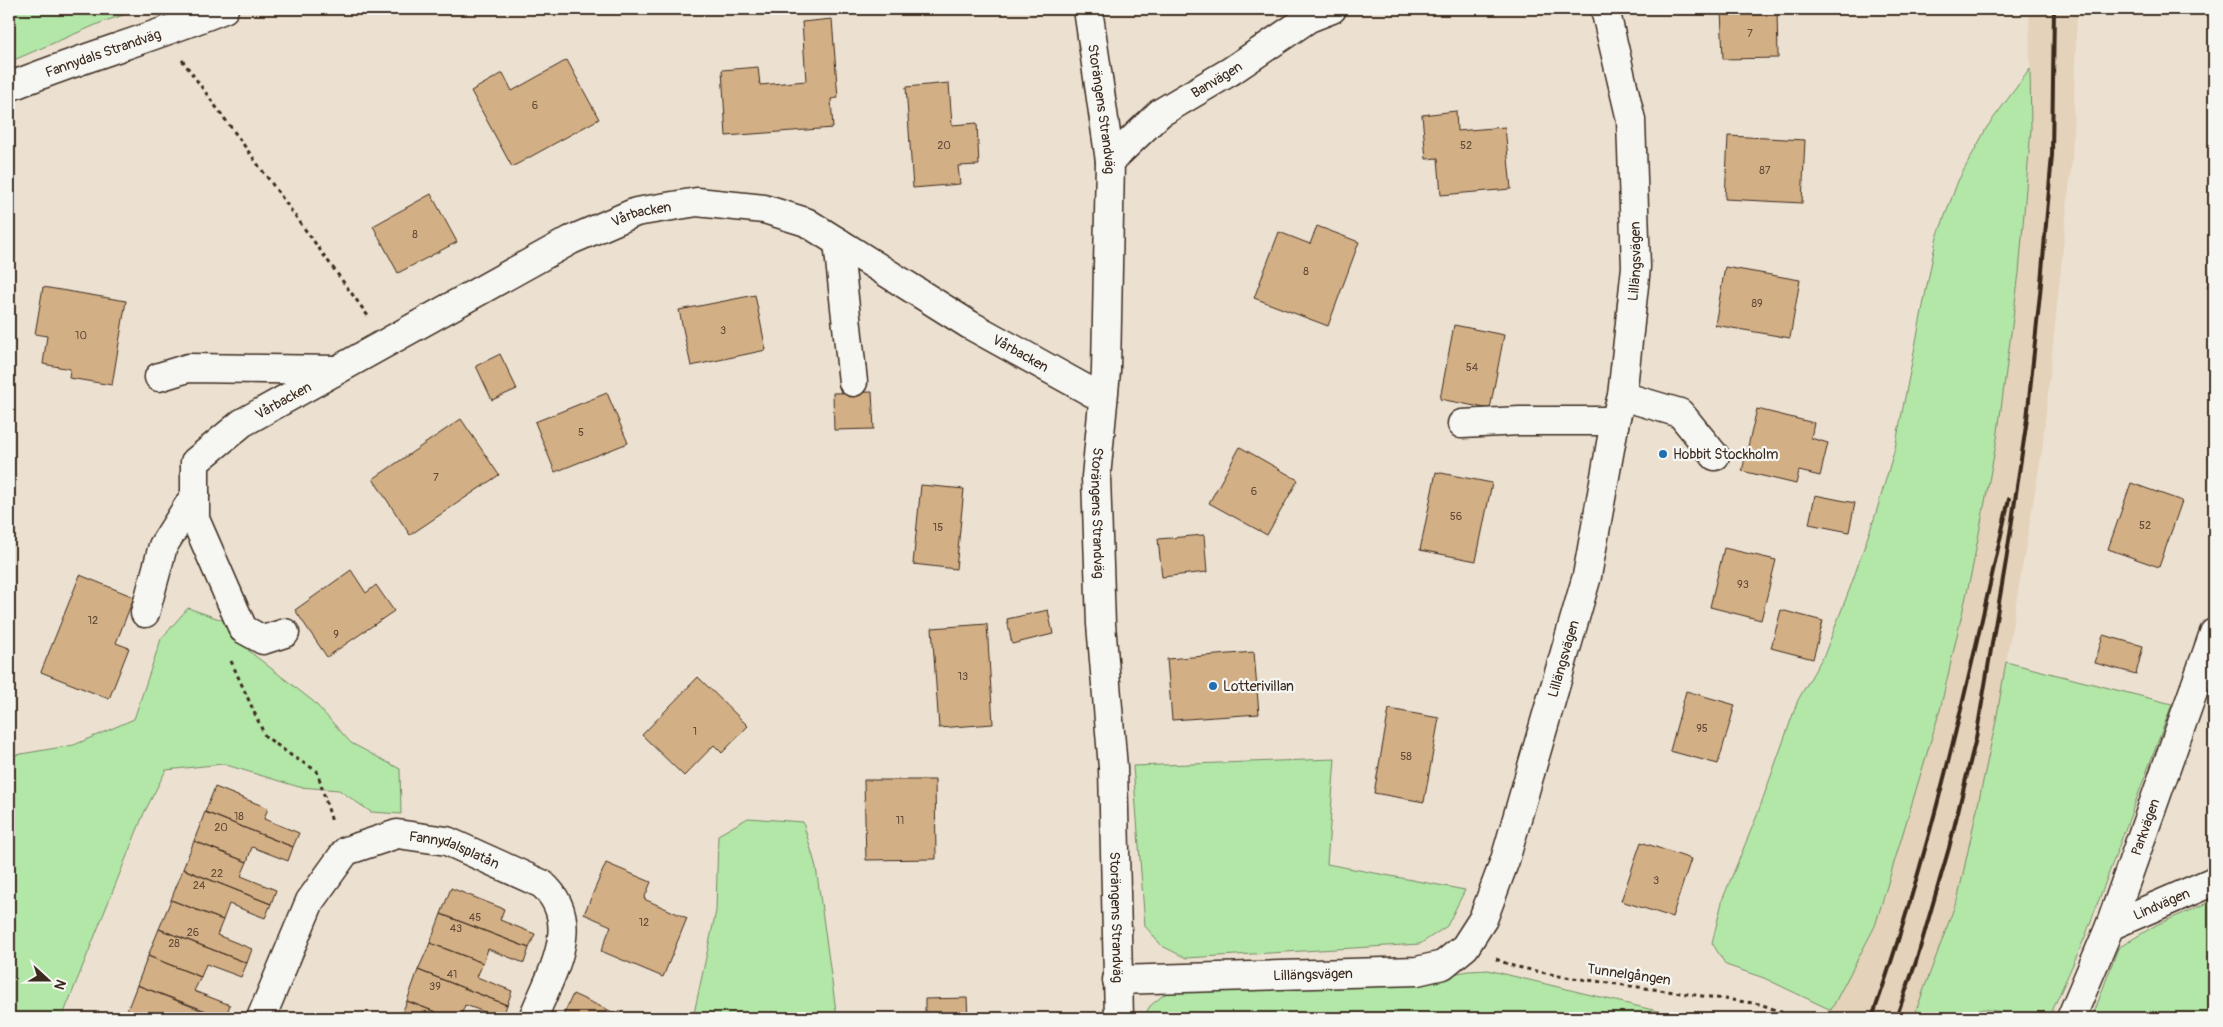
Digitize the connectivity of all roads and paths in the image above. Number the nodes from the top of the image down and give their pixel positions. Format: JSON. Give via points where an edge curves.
{"nodes":[{"id":1,"x":224,"y":9,"type":"edge"},
{"id":2,"x":1088,"y":9,"type":"edge"},
{"id":3,"x":1332,"y":9,"type":"edge"},
{"id":4,"x":1605,"y":9,"type":"edge"},
{"id":5,"x":163,"y":33,"type":"junction"},
{"id":6,"x":9,"y":87,"type":"edge"},
{"id":7,"x":1110,"y":161,"type":"junction"},
{"id":8,"x":838,"y":242,"type":"junction"},
{"id":9,"x":387,"y":342,"type":"junction"},
{"id":10,"x":337,"y":370,"type":"junction"},
{"id":11,"x":159,"y":377,"type":"dead end"},
{"id":12,"x":853,"y":382,"type":"dead end"},
{"id":13,"x":1102,"y":398,"type":"junction"},
{"id":14,"x":1618,"y":408,"type":"junction"},
{"id":15,"x":1462,"y":424,"type":"dead end"},
{"id":16,"x":1715,"y":456,"type":"dead end"},
{"id":17,"x":195,"y":495,"type":"junction"},
{"id":18,"x":145,"y":614,"type":"dead end"},
{"id":19,"x":285,"y":633,"type":"dead end"},
{"id":20,"x":2214,"y":634,"type":"edge"},
{"id":21,"x":230,"y":659,"type":"dead end"},
{"id":22,"x":346,"y":851,"type":"junction"},
{"id":23,"x":2214,"y":880,"type":"edge"},
{"id":24,"x":2110,"y":926,"type":"junction"},
{"id":25,"x":1465,"y":947,"type":"junction"},
{"id":26,"x":1117,"y":980,"type":"junction"},
{"id":27,"x":261,"y":1018,"type":"edge"},
{"id":28,"x":533,"y":1018,"type":"edge"},
{"id":29,"x":1119,"y":1018,"type":"edge"},
{"id":30,"x":1791,"y":1018,"type":"edge"},
{"id":31,"x":2071,"y":1018,"type":"edge"}],
"edges":[{"from":1,"to":5,"type":"street","name":"Fannydals Strandväg"},
{"from":2,"to":7,"type":"street","name":"Storängens Strandväg"},
{"from":3,"to":7,"type":"street","name":"Banvägen","via":[[1309,18],[1160,114]]},
{"from":4,"to":14,"type":"street","name":"Lillängsvägen","via":[[1631,120],[1636,267]]},
{"from":5,"to":6,"type":"street","name":"Fannydals Strandväg","via":[[55,68]]},
{"from":5,"to":9,"type":"path"},
{"from":7,"to":13,"type":"street","name":"Storängens Strandväg","via":[[1106,371]]},
{"from":8,"to":9,"type":"street","name":"Vårbacken","via":[[806,222],[764,209],[697,202],[636,212],[571,240]]},
{"from":8,"to":12,"type":"street"},
{"from":8,"to":13,"type":"street","name":"Vårbacken","via":[[970,325]]},
{"from":9,"to":10,"type":"street","name":"Vårbacken"},
{"from":10,"to":11,"type":"street","via":[[188,368]]},
{"from":10,"to":17,"type":"street","name":"Vårbacken","via":[[242,423],[195,462]]},
{"from":13,"to":26,"type":"street","name":"Storängens Strandväg","via":[[1096,476],[1101,624],[1113,768]]},
{"from":14,"to":15,"type":"street"},
{"from":14,"to":16,"type":"street","via":[[1680,413]]},
{"from":14,"to":25,"type":"street","name":"Lillängsvägen","via":[[1587,576],[1505,860],[1483,919]]},
{"from":17,"to":18,"type":"street","via":[[163,546]]},
{"from":17,"to":19,"type":"street","via":[[195,519],[243,629],[263,640]]},
{"from":20,"to":24,"type":"street","name":"Parkvägen"},
{"from":21,"to":22,"type":"path","via":[[265,736],[318,772],[330,817]]},
{"from":22,"to":27,"type":"street","via":[[310,901]]},
{"from":22,"to":28,"type":"street","name":"Fannydalsplatån","via":[[397,834],[448,841],[542,884],[560,906],[564,924],[563,943]]},
{"from":23,"to":24,"type":"street","name":"Lindvägen"},
{"from":24,"to":31,"type":"street","name":"Parkvägen"},
{"from":25,"to":26,"type":"street","name":"Lillängsvägen","via":[[1443,965],[1417,971]]},
{"from":25,"to":30,"type":"path","name":"Tunnelgången","via":[[1513,966],[1559,976],[1760,1004]]},
{"from":26,"to":29,"type":"street","name":"Storängens Strandväg"}]}
